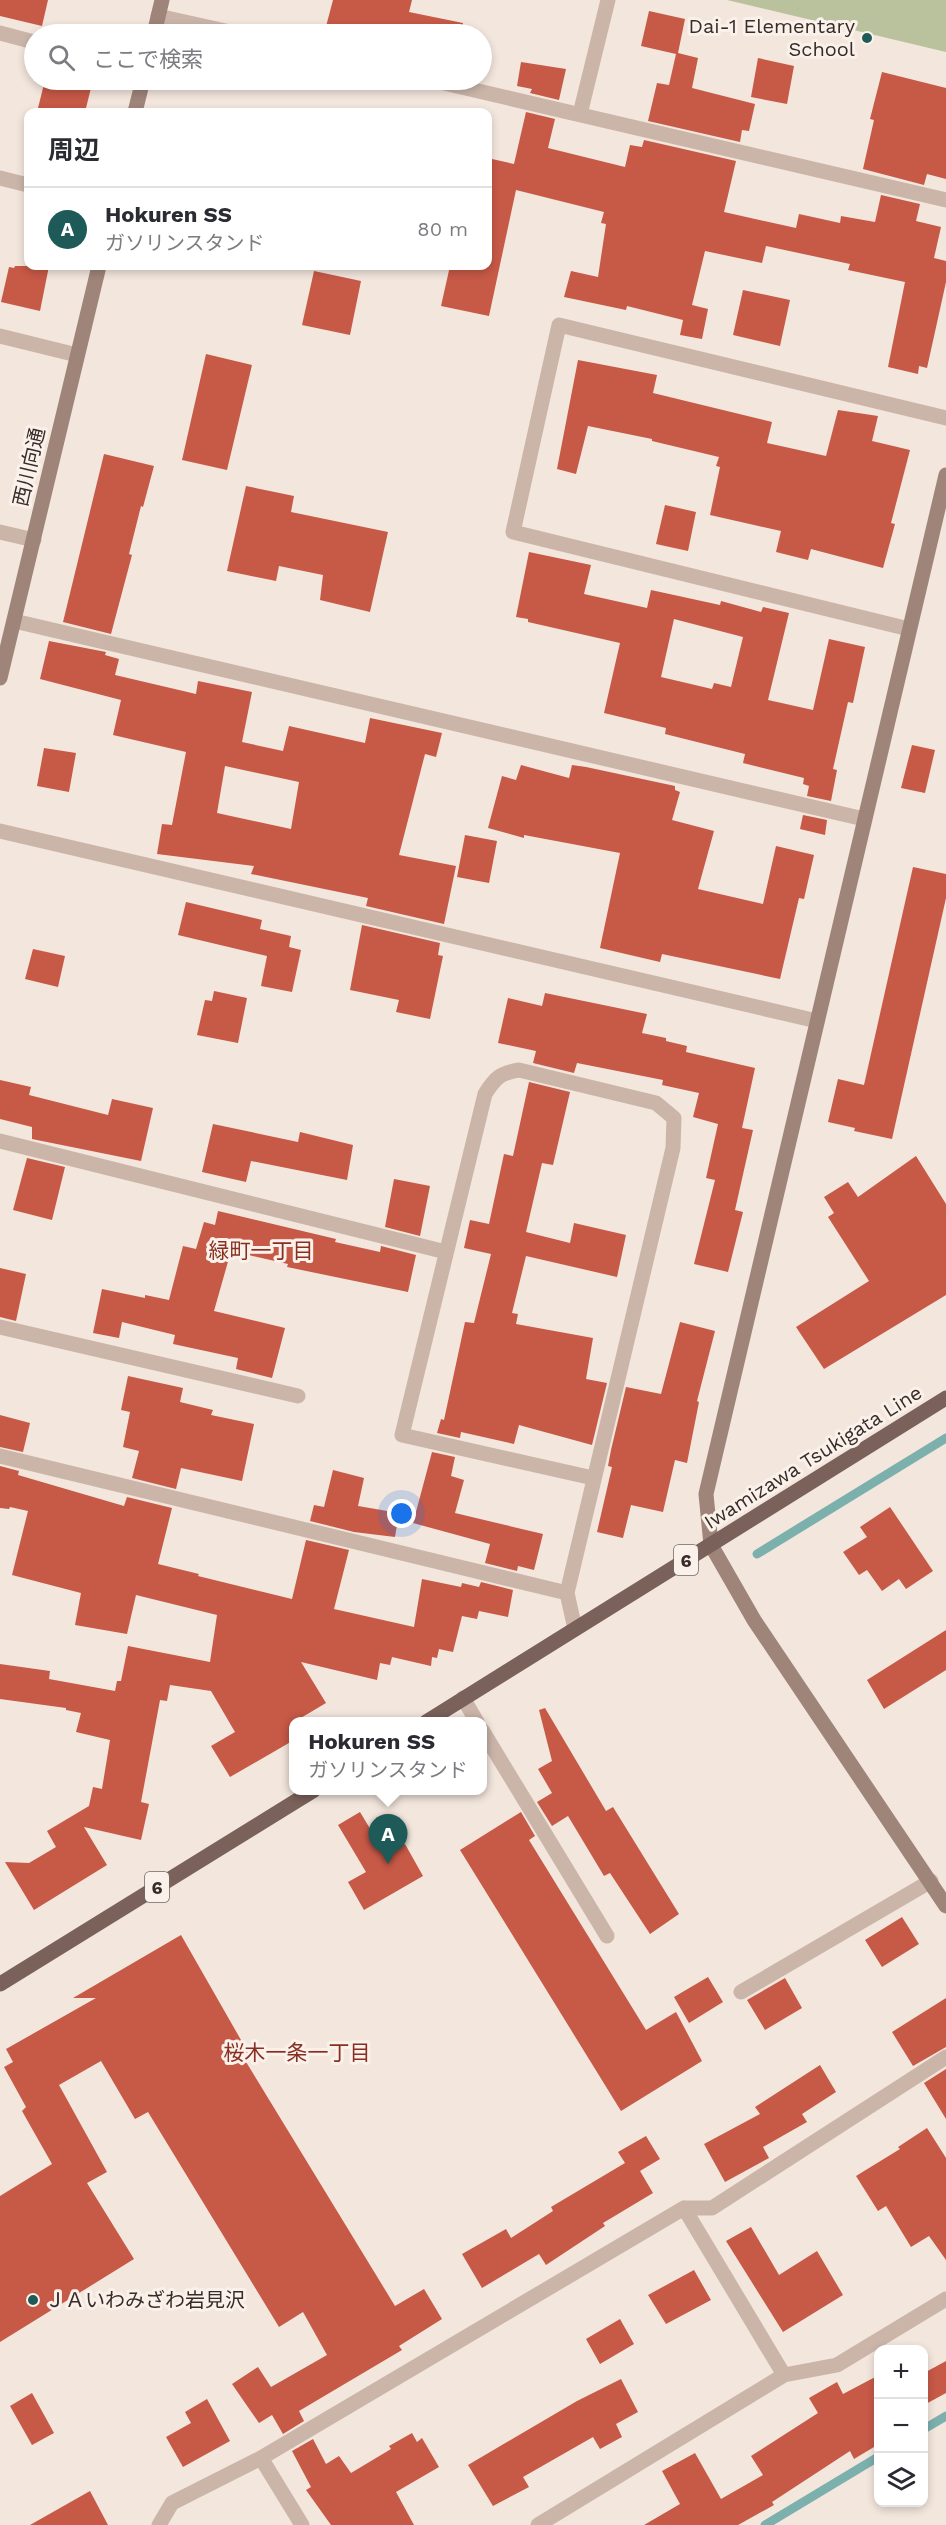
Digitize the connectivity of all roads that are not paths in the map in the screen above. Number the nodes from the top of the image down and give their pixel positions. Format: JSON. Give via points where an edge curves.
{"nodes":[{"id":1,"x":162,"y":0,"type":"edge"},
{"id":2,"x":608,"y":0,"type":"edge"},
{"id":3,"x":158,"y":16,"type":"junction"},
{"id":4,"x":156,"y":24,"type":"edge"},
{"id":5,"x":194,"y":24,"type":"edge"},
{"id":6,"x":0,"y":33,"type":"edge"},
{"id":7,"x":24,"y":39,"type":"edge"},
{"id":8,"x":140,"y":90,"type":"edge"},
{"id":9,"x":475,"y":90,"type":"edge"},
{"id":10,"x":136,"y":108,"type":"edge"},
{"id":11,"x":580,"y":114,"type":"junction"},
{"id":12,"x":0,"y":178,"type":"edge"},
{"id":13,"x":24,"y":184,"type":"edge"},
{"id":14,"x":946,"y":200,"type":"edge"},
{"id":15,"x":98,"y":270,"type":"edge"},
{"id":16,"x":0,"y":336,"type":"edge"},
{"id":17,"x":77,"y":355,"type":"junction"},
{"id":18,"x":946,"y":418,"type":"edge"},
{"id":19,"x":946,"y":475,"type":"edge"},
{"id":20,"x":0,"y":531,"type":"edge"},
{"id":21,"x":34,"y":540,"type":"junction"},
{"id":22,"x":14,"y":621,"type":"junction"},
{"id":23,"x":909,"y":629,"type":"junction"},
{"id":24,"x":0,"y":678,"type":"edge"},
{"id":25,"x":864,"y":819,"type":"junction"},
{"id":26,"x":0,"y":831,"type":"edge"},
{"id":27,"x":816,"y":1021,"type":"junction"},
{"id":28,"x":0,"y":1141,"type":"edge"},
{"id":29,"x":446,"y":1252,"type":"junction"},
{"id":30,"x":0,"y":1327,"type":"edge"},
{"id":31,"x":298,"y":1396,"type":"dead end"},
{"id":32,"x":946,"y":1398,"type":"edge"},
{"id":33,"x":0,"y":1456,"type":"edge"},
{"id":34,"x":592,"y":1478,"type":"junction"},
{"id":35,"x":711,"y":1545,"type":"junction"},
{"id":36,"x":567,"y":1593,"type":"junction"},
{"id":37,"x":575,"y":1629,"type":"junction"},
{"id":38,"x":463,"y":1698,"type":"junction"},
{"id":39,"x":434,"y":1717,"type":"edge"},
{"id":40,"x":474,"y":1717,"type":"edge"},
{"id":41,"x":487,"y":1737,"type":"edge"},
{"id":42,"x":307,"y":1795,"type":"edge"},
{"id":43,"x":931,"y":1881,"type":"junction"},
{"id":44,"x":946,"y":1906,"type":"edge"},
{"id":45,"x":607,"y":1936,"type":"dead end"},
{"id":46,"x":0,"y":1984,"type":"edge"},
{"id":47,"x":741,"y":1992,"type":"dead end"},
{"id":48,"x":946,"y":2057,"type":"edge"},
{"id":49,"x":684,"y":2208,"type":"junction"},
{"id":50,"x":946,"y":2299,"type":"edge"},
{"id":51,"x":784,"y":2375,"type":"junction"},
{"id":52,"x":261,"y":2458,"type":"junction"},
{"id":53,"x":159,"y":2525,"type":"edge"},
{"id":54,"x":302,"y":2525,"type":"edge"},
{"id":55,"x":538,"y":2525,"type":"edge"}],
"edges":[{"from":1,"to":3,"type":"street"},
{"from":2,"to":11,"type":"street"},
{"from":3,"to":4,"type":"street"},
{"from":3,"to":5,"type":"street"},
{"from":6,"to":7,"type":"street"},
{"from":8,"to":10,"type":"street"},
{"from":9,"to":11,"type":"street"},
{"from":11,"to":14,"type":"street"},
{"from":12,"to":13,"type":"street"},
{"from":15,"to":17,"type":"street","name":"西川向通"},
{"from":16,"to":17,"type":"street"},
{"from":17,"to":21,"type":"street","name":"西川向通"},
{"from":18,"to":23,"type":"street","via":[[559,325],[513,532]]},
{"from":19,"to":23,"type":"street"},
{"from":20,"to":21,"type":"street"},
{"from":21,"to":22,"type":"street","name":"西川向通"},
{"from":22,"to":24,"type":"street","name":"西川向通"},
{"from":22,"to":25,"type":"street"},
{"from":23,"to":25,"type":"street"},
{"from":25,"to":27,"type":"street"},
{"from":26,"to":27,"type":"street"},
{"from":27,"to":35,"type":"street","via":[[706,1494]]},
{"from":28,"to":29,"type":"street"},
{"from":29,"to":34,"type":"street","via":[[402,1435]]},
{"from":29,"to":34,"type":"street","via":[[485,1094],[503,1073],[519,1071],[656,1103],[674,1118],[673,1148]]},
{"from":30,"to":31,"type":"street"},
{"from":32,"to":35,"type":"main road","name":"Iwamizawa Tsukigata Line","number":"6"},
{"from":33,"to":36,"type":"street"},
{"from":34,"to":36,"type":"street"},
{"from":35,"to":37,"type":"main road","name":"Iwamizawa Tsukigata Line","number":"6"},
{"from":35,"to":43,"type":"street","via":[[754,1620]]},
{"from":36,"to":37,"type":"street"},
{"from":37,"to":38,"type":"main road","name":"Iwamizawa Tsukigata Line","number":"6"},
{"from":38,"to":39,"type":"main road","name":"Iwamizawa Tsukigata Line","number":"6"},
{"from":38,"to":40,"type":"street"},
{"from":41,"to":45,"type":"street"},
{"from":42,"to":46,"type":"main road","number":"6"},
{"from":43,"to":44,"type":"street"},
{"from":43,"to":47,"type":"street"},
{"from":48,"to":49,"type":"street","via":[[712,2208]]},
{"from":49,"to":51,"type":"street"},
{"from":49,"to":52,"type":"street"},
{"from":50,"to":51,"type":"street","via":[[837,2365]]},
{"from":51,"to":55,"type":"street"},
{"from":52,"to":53,"type":"street","via":[[172,2503]]},
{"from":52,"to":54,"type":"street"}]}
